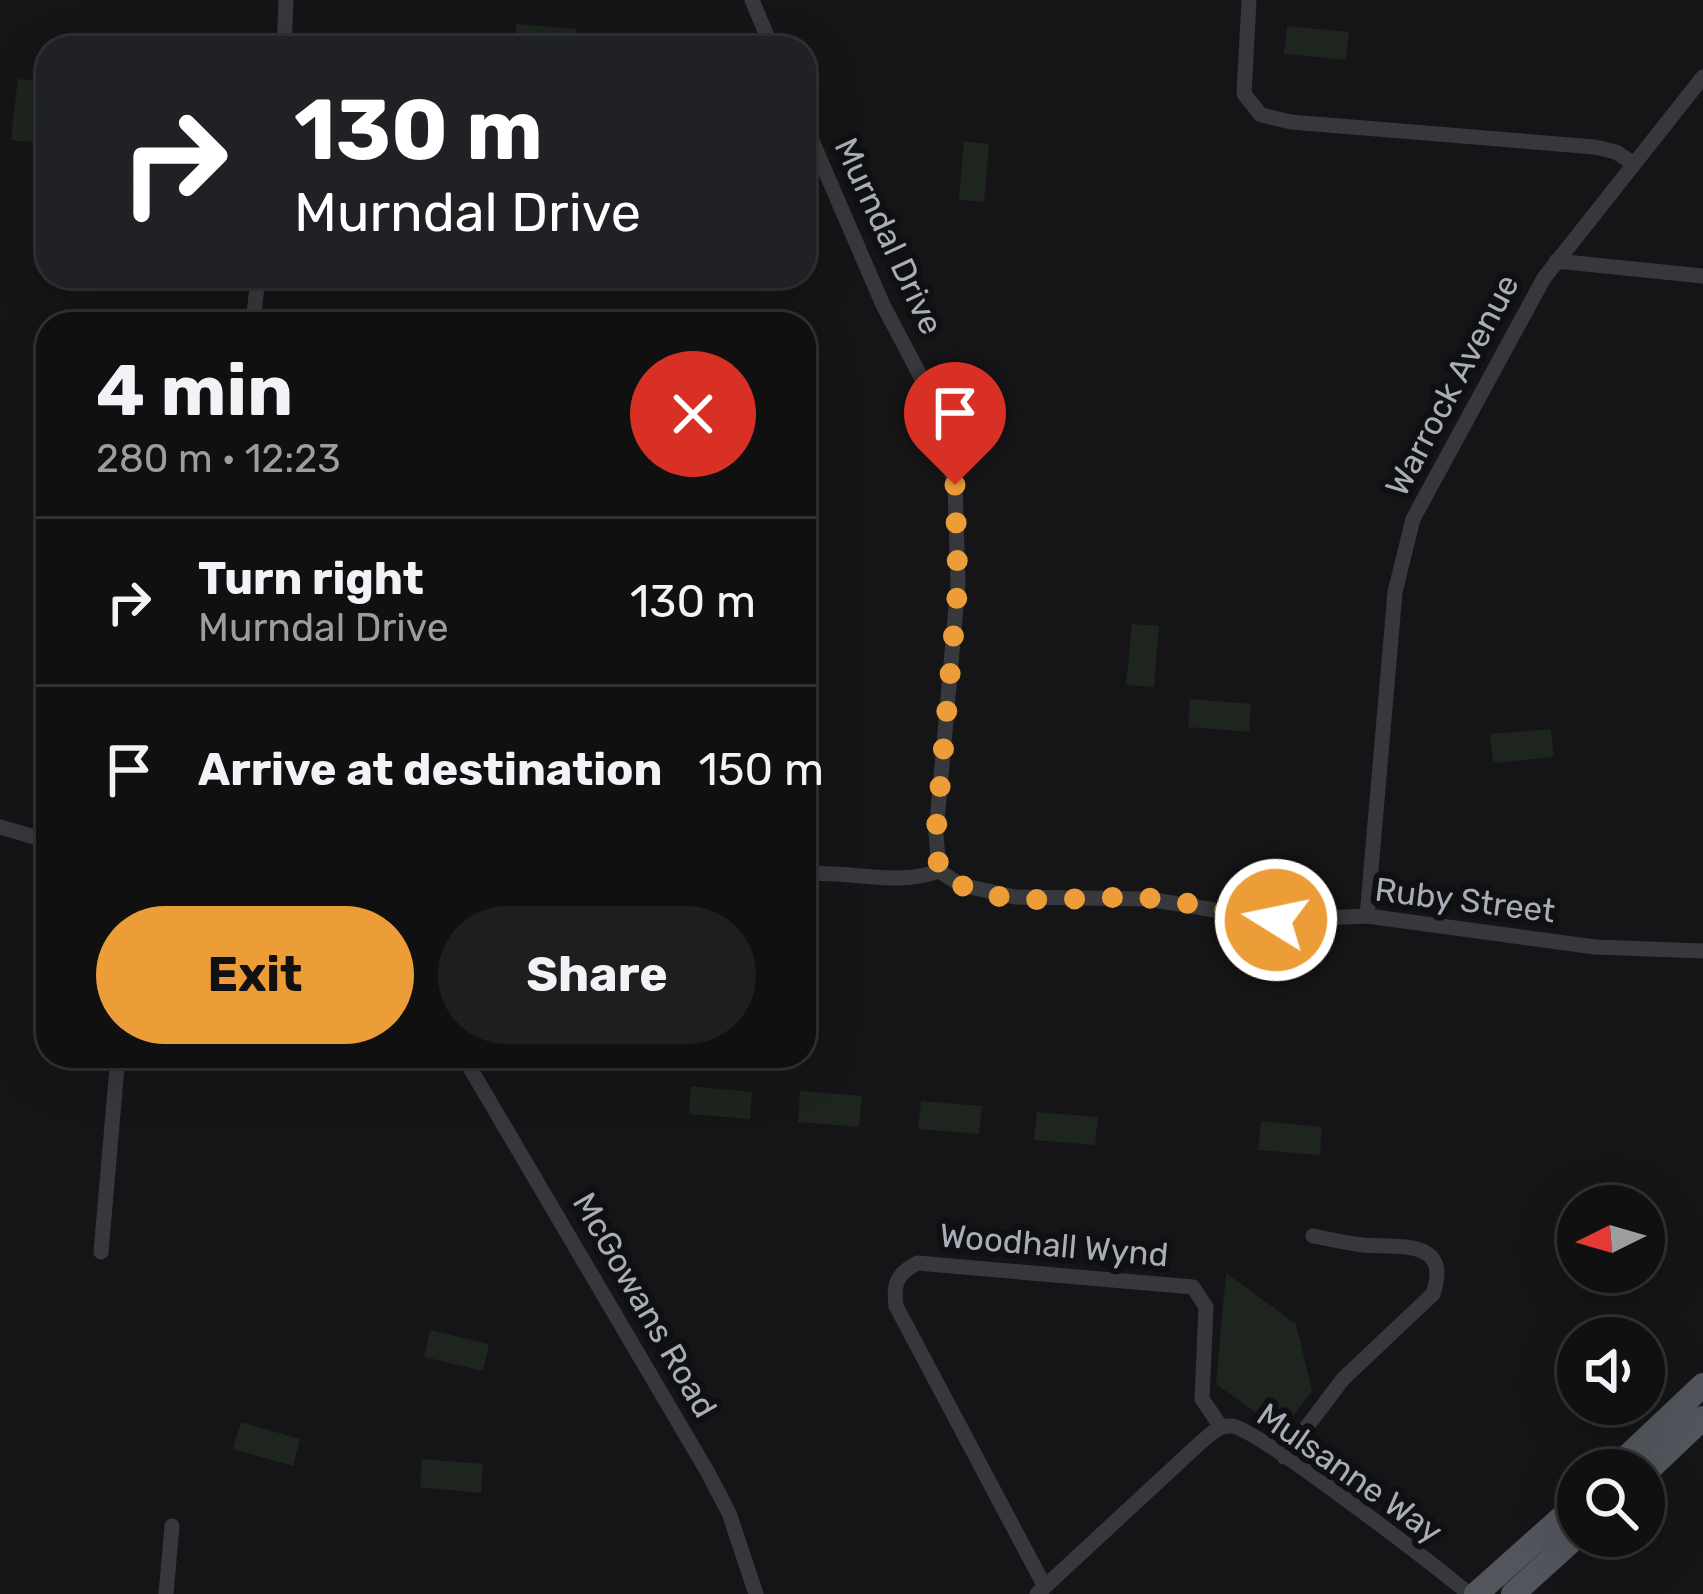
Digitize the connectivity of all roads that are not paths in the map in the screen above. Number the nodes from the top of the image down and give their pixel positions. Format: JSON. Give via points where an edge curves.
{"nodes":[{"id":1,"x":286,"y":0,"type":"edge"},
{"id":2,"x":752,"y":0,"type":"edge"},
{"id":3,"x":1249,"y":0,"type":"edge"},
{"id":4,"x":284,"y":36,"type":"edge"},
{"id":5,"x":767,"y":36,"type":"edge"},
{"id":6,"x":1703,"y":77,"type":"edge"},
{"id":7,"x":816,"y":150,"type":"edge"},
{"id":8,"x":1634,"y":164,"type":"junction"},
{"id":9,"x":1556,"y":261,"type":"junction"},
{"id":10,"x":1703,"y":276,"type":"edge"},
{"id":11,"x":0,"y":826,"type":"edge"},
{"id":12,"x":36,"y":837,"type":"edge"},
{"id":13,"x":939,"y":872,"type":"junction"},
{"id":14,"x":816,"y":873,"type":"edge"},
{"id":15,"x":1367,"y":916,"type":"junction"},
{"id":16,"x":1703,"y":951,"type":"edge"},
{"id":17,"x":117,"y":1068,"type":"edge"},
{"id":18,"x":470,"y":1068,"type":"edge"},
{"id":19,"x":1313,"y":1236,"type":"dead end"},
{"id":20,"x":101,"y":1252,"type":"dead end"},
{"id":21,"x":1703,"y":1385,"type":"edge"},
{"id":22,"x":1703,"y":1418,"type":"edge"},
{"id":23,"x":1221,"y":1426,"type":"junction"},
{"id":24,"x":1635,"y":1449,"type":"edge"},
{"id":25,"x":1665,"y":1454,"type":"edge"},
{"id":26,"x":1285,"y":1457,"type":"junction"},
{"id":27,"x":1557,"y":1521,"type":"edge"},
{"id":28,"x":172,"y":1526,"type":"dead end"},
{"id":29,"x":1557,"y":1554,"type":"edge"},
{"id":30,"x":1041,"y":1590,"type":"edge"},
{"id":31,"x":166,"y":1594,"type":"edge"},
{"id":32,"x":757,"y":1594,"type":"edge"},
{"id":33,"x":1473,"y":1594,"type":"edge"},
{"id":34,"x":1513,"y":1594,"type":"edge"}],
"edges":[{"from":1,"to":4,"type":"street"},
{"from":2,"to":5,"type":"street"},
{"from":3,"to":8,"type":"street","via":[[1244,94],[1261,115],[1595,147]]},
{"from":6,"to":8,"type":"street","name":"Warrock Avenue"},
{"from":7,"to":13,"type":"street","name":"Murndal Drive","via":[[932,398],[955,485],[958,585]]},
{"from":8,"to":9,"type":"street","name":"Warrock Avenue"},
{"from":9,"to":10,"type":"street"},
{"from":9,"to":15,"type":"street","name":"Warrock Avenue","via":[[1427,485],[1402,550]]},
{"from":11,"to":12,"type":"street"},
{"from":13,"to":14,"type":"street","via":[[904,880]]},
{"from":13,"to":15,"type":"street","name":"Ruby Street","via":[[1015,897],[1148,898],[1276,920]]},
{"from":15,"to":16,"type":"street","name":"Ruby Street","via":[[1595,947]]},
{"from":17,"to":20,"type":"street"},
{"from":18,"to":32,"type":"street","name":"McGowans Road","via":[[707,1471]]},
{"from":19,"to":26,"type":"street","via":[[1418,1247],[1431,1257],[1437,1282],[1342,1379]]},
{"from":21,"to":24,"type":"main road"},
{"from":22,"to":25,"type":"main road"},
{"from":23,"to":26,"type":"street","name":"Mulsanne Way","via":[[1245,1430]]},
{"from":23,"to":30,"type":"street","name":"Mulsanne Way"},
{"from":23,"to":30,"type":"street","name":"Woodhall Wynd","via":[[1202,1399],[1206,1307],[1193,1287],[917,1263],[901,1272],[896,1306]]},
{"from":26,"to":33,"type":"street","name":"Mulsanne Way"},
{"from":27,"to":33,"type":"main road"},
{"from":28,"to":31,"type":"street"},
{"from":29,"to":34,"type":"main road"}]}
